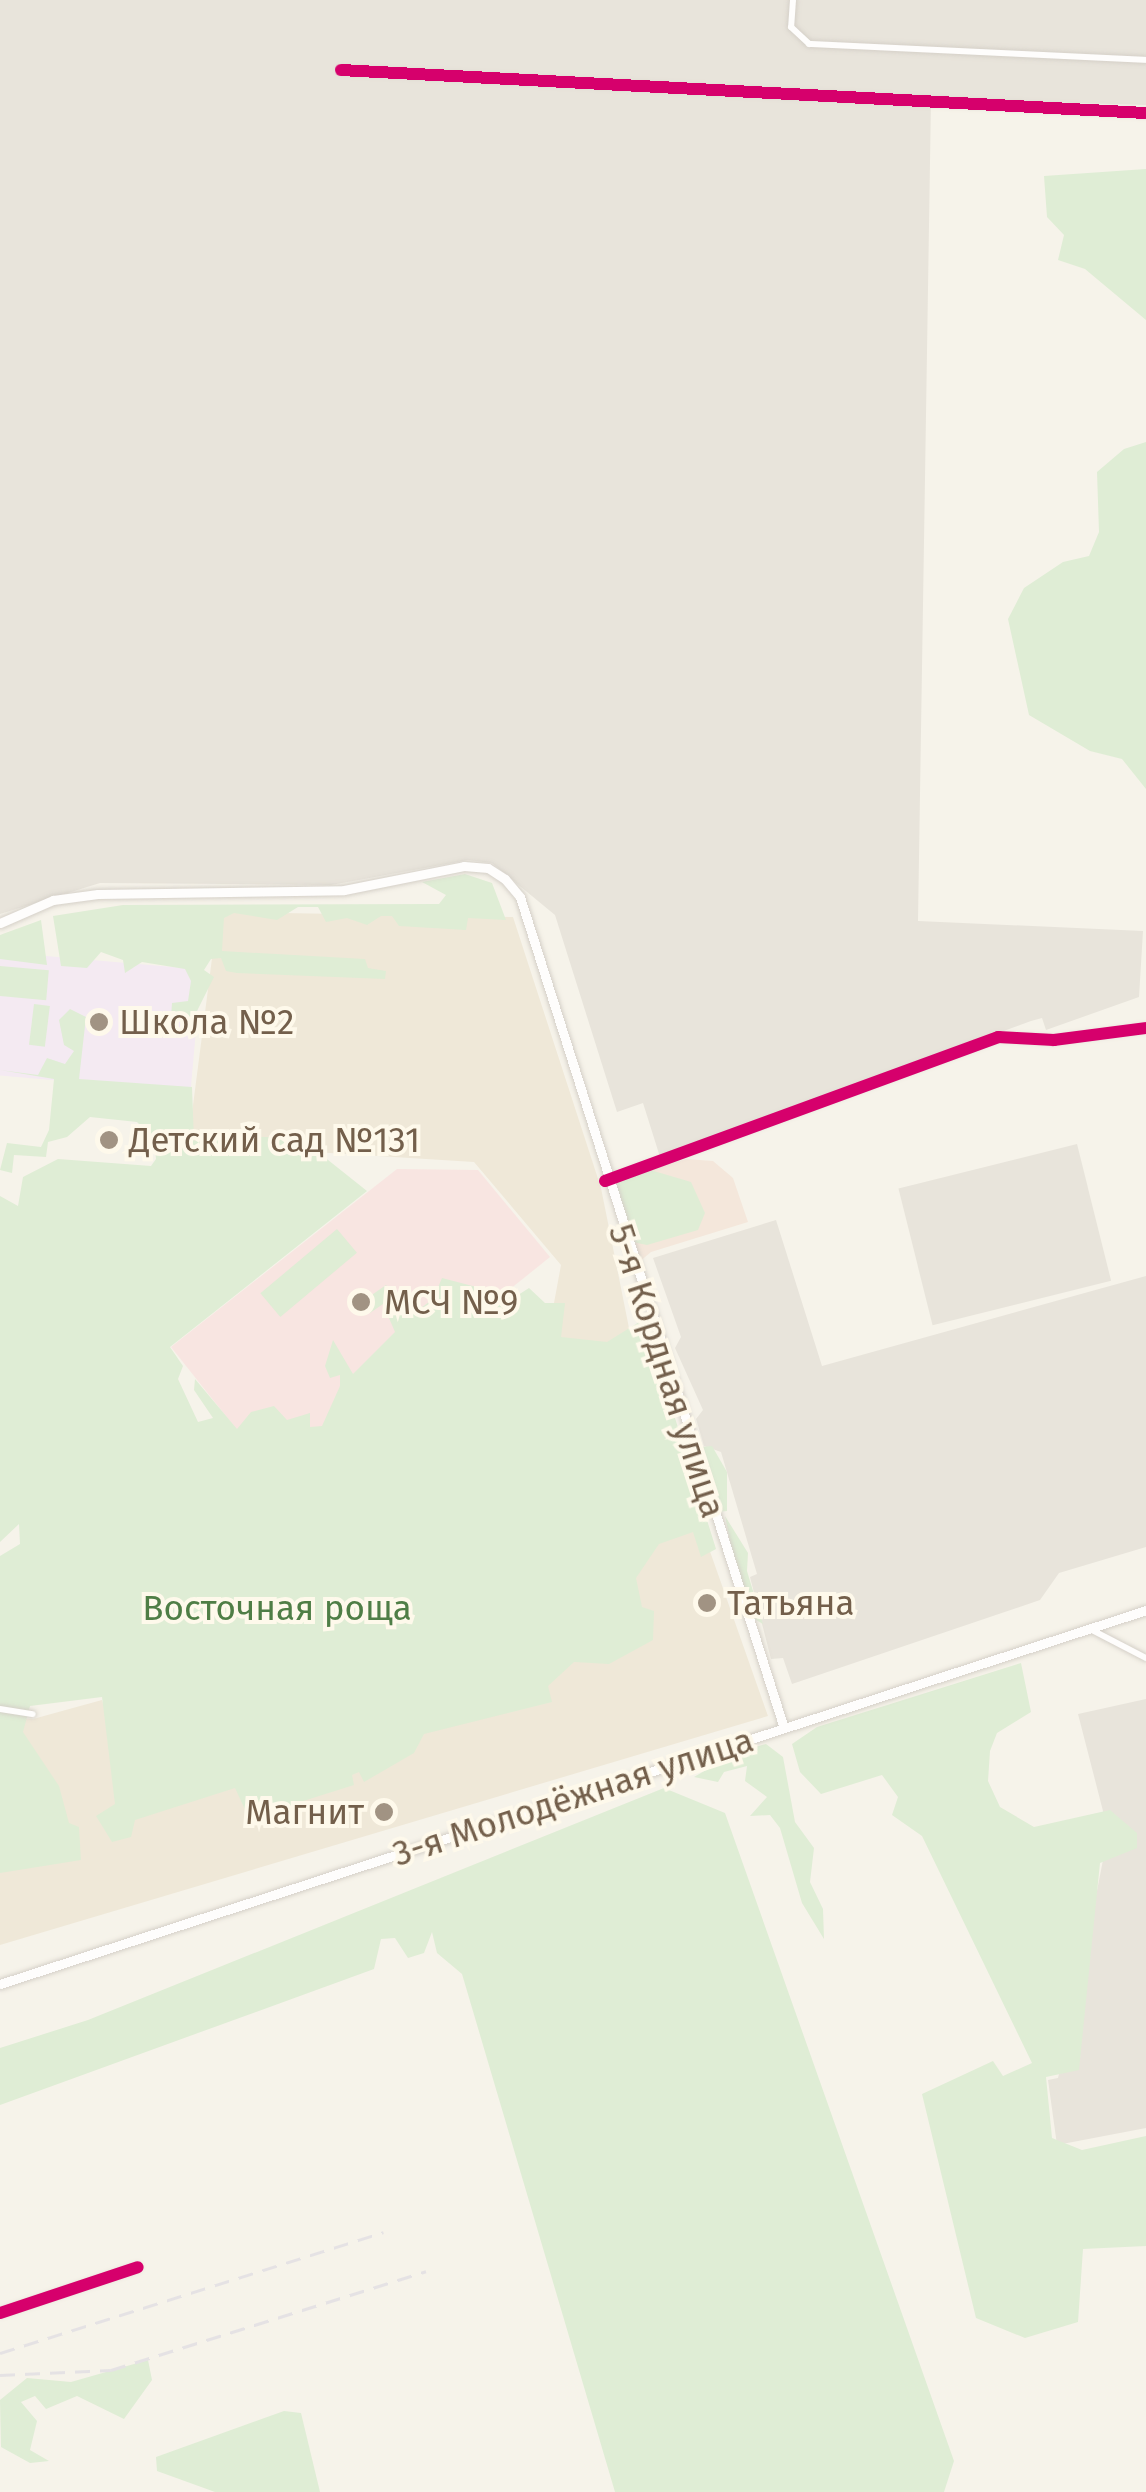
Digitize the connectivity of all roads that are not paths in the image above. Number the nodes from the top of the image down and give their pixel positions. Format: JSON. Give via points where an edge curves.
{"nodes":[{"id":1,"x":792,"y":0,"type":"edge"},
{"id":2,"x":1146,"y":60,"type":"edge"},
{"id":3,"x":341,"y":70,"type":"dead end"},
{"id":4,"x":1146,"y":113,"type":"edge"},
{"id":5,"x":0,"y":923,"type":"edge"},
{"id":6,"x":1146,"y":1028,"type":"edge"},
{"id":7,"x":605,"y":1180,"type":"junction"},
{"id":8,"x":1146,"y":1610,"type":"edge"},
{"id":9,"x":1089,"y":1628,"type":"junction"},
{"id":10,"x":1146,"y":1658,"type":"edge"},
{"id":11,"x":0,"y":1709,"type":"edge"},
{"id":12,"x":33,"y":1714,"type":"dead end"},
{"id":13,"x":784,"y":1728,"type":"junction"},
{"id":14,"x":0,"y":1984,"type":"edge"},
{"id":15,"x":138,"y":2267,"type":"dead end"},
{"id":16,"x":0,"y":2313,"type":"edge"}],
"edges":[{"from":1,"to":2,"type":"street","via":[[791,27],[808,44]]},
{"from":3,"to":4,"type":"street"},
{"from":5,"to":7,"type":"main road","name":"5-я Кордная улица","via":[[73,896],[329,891],[464,866],[488,868],[520,898]]},
{"from":6,"to":7,"type":"street","via":[[1054,1040],[998,1036]]},
{"from":7,"to":13,"type":"main road","name":"5-я Кордная улица"},
{"from":8,"to":9,"type":"main road","name":"3-я Молодёжная улица"},
{"from":9,"to":10,"type":"street"},
{"from":9,"to":13,"type":"main road","name":"3-я Молодёжная улица"},
{"from":11,"to":12,"type":"street"},
{"from":13,"to":14,"type":"main road","name":"3-я Молодёжная улица"},
{"from":15,"to":16,"type":"street"}]}
